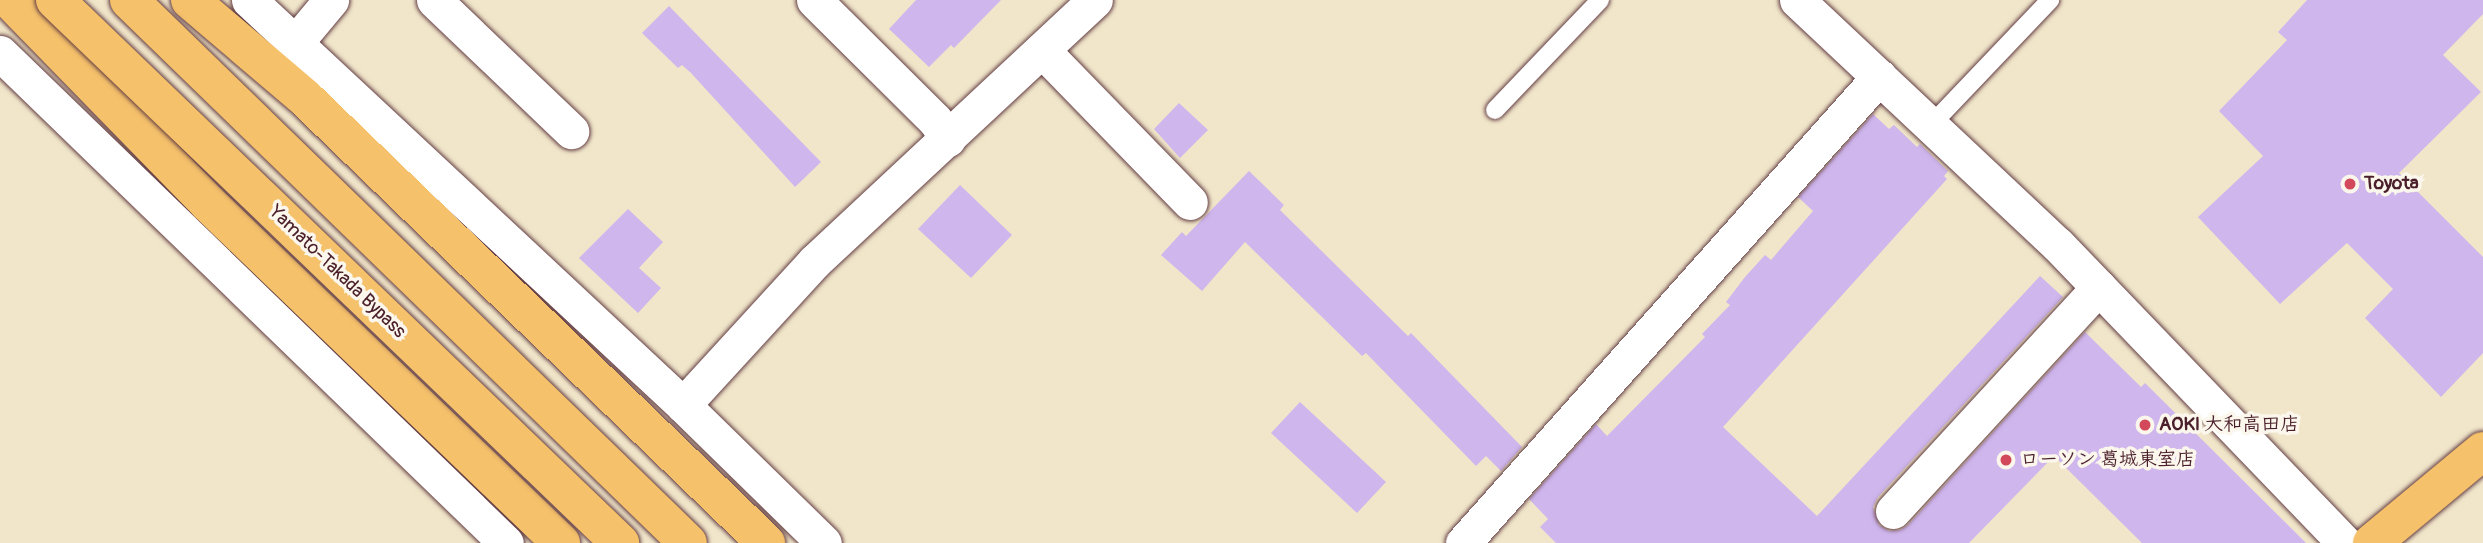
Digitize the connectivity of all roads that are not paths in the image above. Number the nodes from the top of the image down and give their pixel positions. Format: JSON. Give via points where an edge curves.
{"nodes":[{"id":1,"x":10,"y":0,"type":"edge"},
{"id":2,"x":55,"y":0,"type":"edge"},
{"id":3,"x":129,"y":0,"type":"edge"},
{"id":4,"x":190,"y":0,"type":"edge"},
{"id":5,"x":249,"y":0,"type":"edge"},
{"id":6,"x":331,"y":0,"type":"edge"},
{"id":7,"x":434,"y":0,"type":"edge"},
{"id":8,"x":814,"y":0,"type":"edge"},
{"id":9,"x":1095,"y":0,"type":"edge"},
{"id":10,"x":1600,"y":0,"type":"edge"},
{"id":11,"x":1797,"y":0,"type":"edge"},
{"id":12,"x":2050,"y":0,"type":"edge"},
{"id":13,"x":296,"y":42,"type":"junction"},
{"id":14,"x":1042,"y":50,"type":"junction"},
{"id":15,"x":0,"y":52,"type":"edge"},
{"id":16,"x":1879,"y":77,"type":"junction"},
{"id":17,"x":1495,"y":110,"type":"dead end"},
{"id":18,"x":1931,"y":125,"type":"junction"},
{"id":19,"x":571,"y":131,"type":"dead end"},
{"id":20,"x":948,"y":139,"type":"junction"},
{"id":21,"x":1190,"y":202,"type":"dead end"},
{"id":22,"x":2099,"y":287,"type":"junction"},
{"id":23,"x":683,"y":405,"type":"junction"},
{"id":24,"x":2483,"y":451,"type":"edge"},
{"id":25,"x":1893,"y":511,"type":"dead end"},
{"id":26,"x":550,"y":532,"type":"edge"},
{"id":27,"x":506,"y":543,"type":"edge"},
{"id":28,"x":620,"y":543,"type":"edge"},
{"id":29,"x":688,"y":543,"type":"edge"},
{"id":30,"x":766,"y":543,"type":"edge"},
{"id":31,"x":824,"y":543,"type":"edge"},
{"id":32,"x":1463,"y":543,"type":"edge"},
{"id":33,"x":2345,"y":543,"type":"edge"},
{"id":34,"x":2372,"y":543,"type":"edge"}],
"edges":[{"from":1,"to":26,"type":"highway","via":[[208,203]]},
{"from":2,"to":28,"type":"highway","name":"Yamato-Takada Bypass","bridge":true},
{"from":3,"to":29,"type":"highway","bridge":true},
{"from":4,"to":30,"type":"highway","via":[[305,98]]},
{"from":5,"to":13,"type":"street"},
{"from":6,"to":13,"type":"street"},
{"from":7,"to":19,"type":"street"},
{"from":8,"to":20,"type":"street","via":[[935,120]]},
{"from":9,"to":14,"type":"street"},
{"from":10,"to":17,"type":"lane"},
{"from":11,"to":16,"type":"street"},
{"from":12,"to":18,"type":"lane"},
{"from":13,"to":23,"type":"street"},
{"from":14,"to":20,"type":"street"},
{"from":14,"to":21,"type":"street"},
{"from":15,"to":27,"type":"street"},
{"from":16,"to":18,"type":"street"},
{"from":16,"to":32,"type":"street"},
{"from":18,"to":22,"type":"street"},
{"from":20,"to":23,"type":"street","via":[[814,262]]},
{"from":22,"to":25,"type":"street"},
{"from":22,"to":33,"type":"street"},
{"from":23,"to":31,"type":"street"},
{"from":24,"to":34,"type":"highway"}]}
